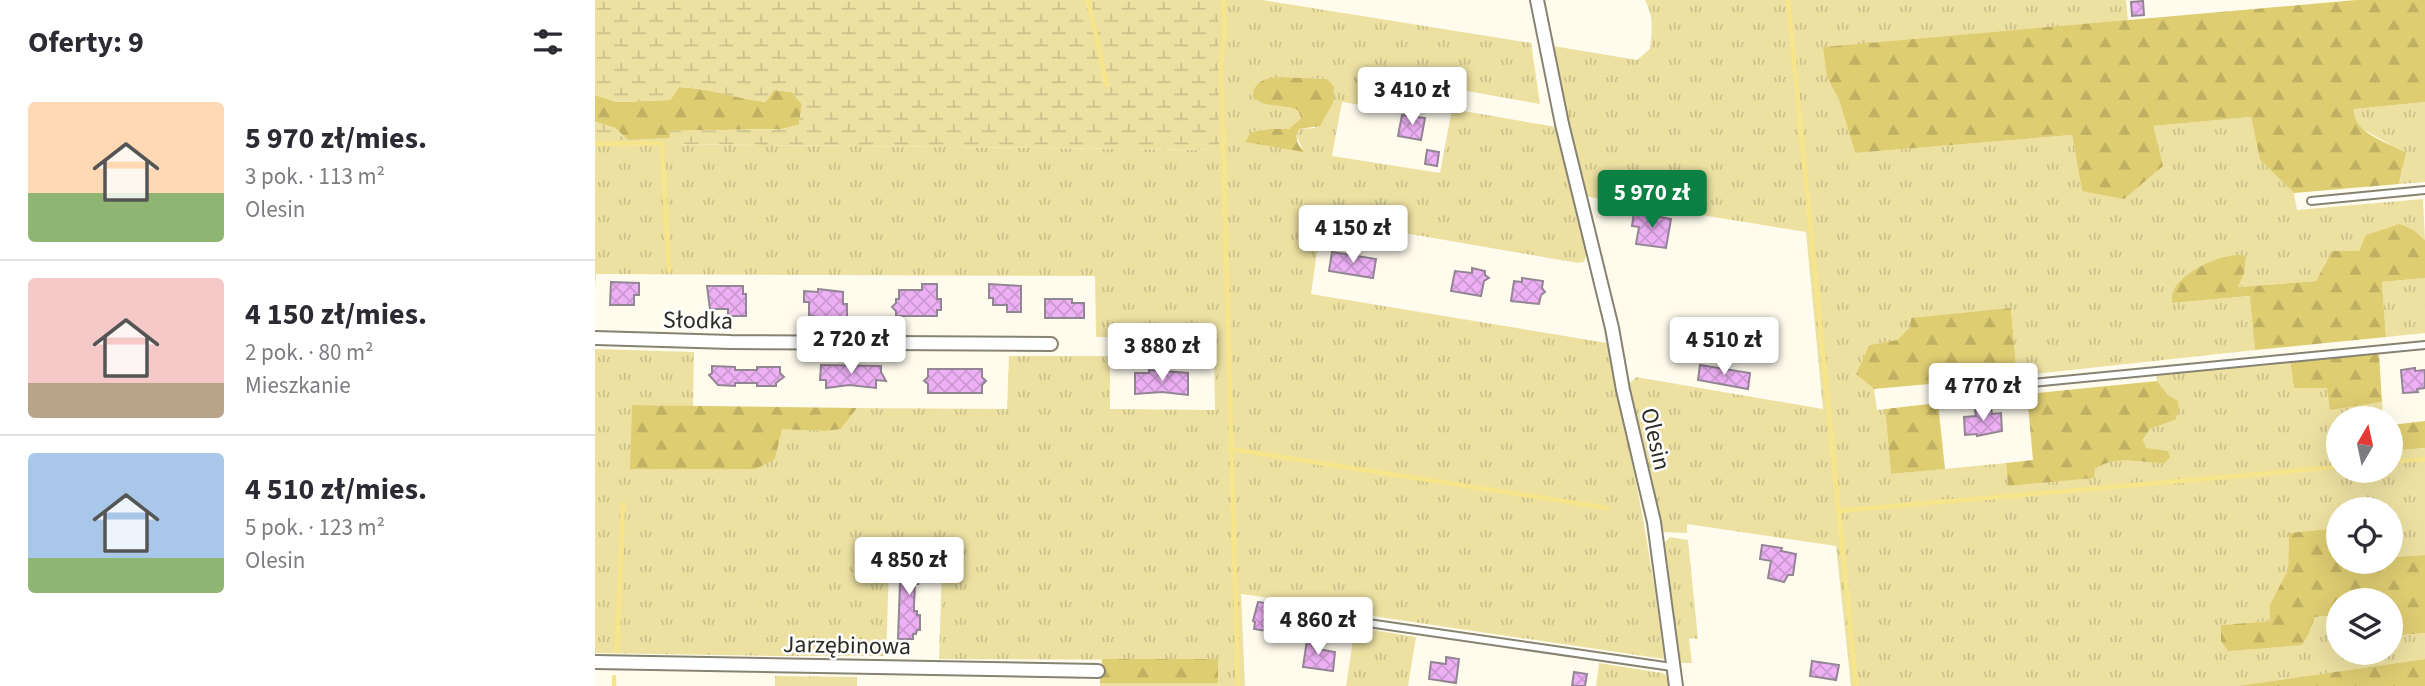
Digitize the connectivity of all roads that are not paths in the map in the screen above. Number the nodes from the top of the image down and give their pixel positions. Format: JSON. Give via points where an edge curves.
{"nodes":[{"id":1,"x":1537,"y":0,"type":"edge"},
{"id":2,"x":2425,"y":190,"type":"edge"},
{"id":3,"x":2311,"y":201,"type":"dead end"},
{"id":4,"x":595,"y":338,"type":"edge"},
{"id":5,"x":1051,"y":344,"type":"dead end"},
{"id":6,"x":2425,"y":345,"type":"edge"},
{"id":7,"x":1980,"y":388,"type":"dead end"},
{"id":8,"x":1299,"y":613,"type":"dead end"},
{"id":9,"x":595,"y":662,"type":"edge"},
{"id":10,"x":1674,"y":667,"type":"junction"},
{"id":11,"x":1098,"y":671,"type":"dead end"},
{"id":12,"x":1676,"y":686,"type":"edge"}],
"edges":[{"from":1,"to":10,"type":"street","name":"Olesin","via":[[1654,522]]},
{"from":2,"to":3,"type":"lane"},
{"from":4,"to":5,"type":"street","name":"Słodka"},
{"from":6,"to":7,"type":"lane"},
{"from":8,"to":10,"type":"lane"},
{"from":9,"to":11,"type":"street","name":"Jarzębinowa"},
{"from":10,"to":12,"type":"street","name":"Olesin"}]}
